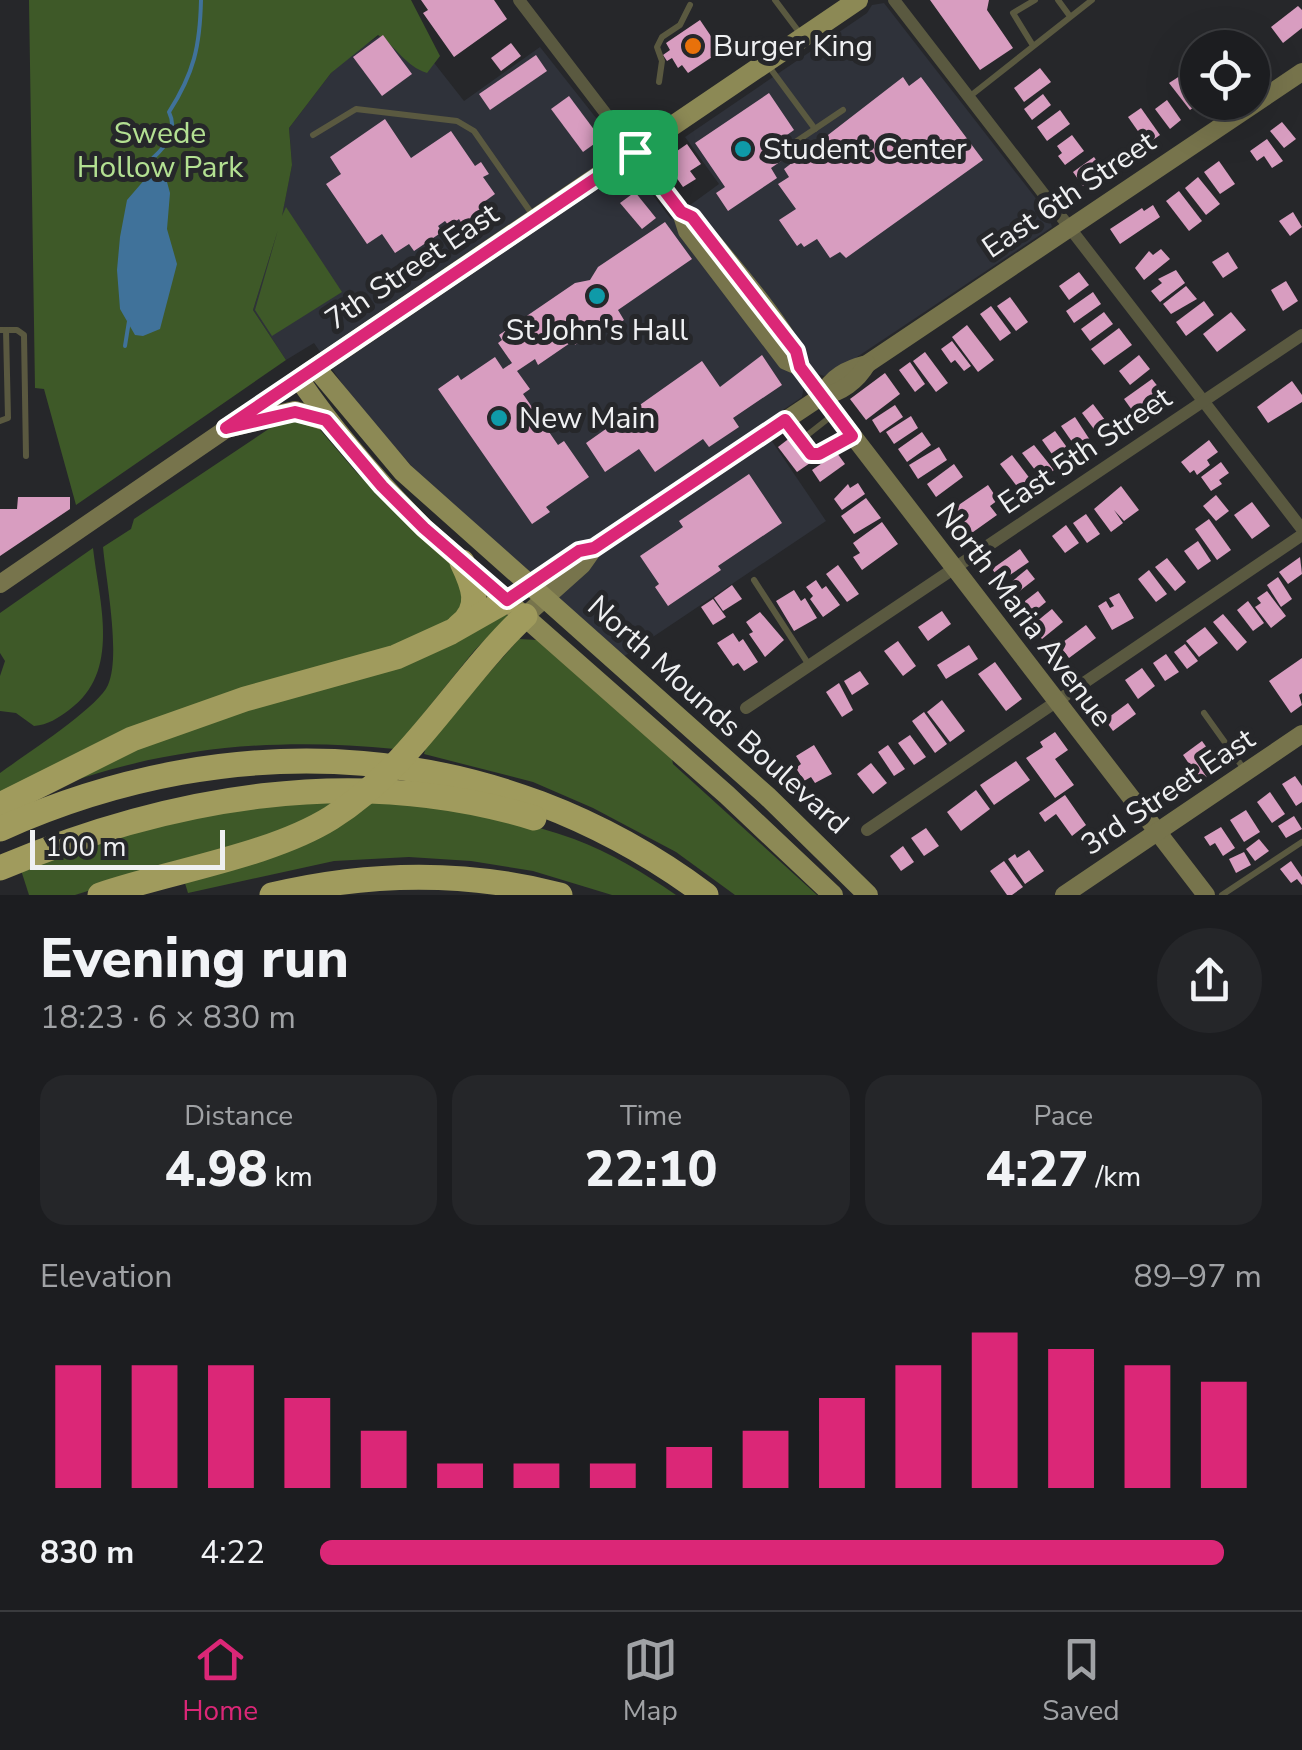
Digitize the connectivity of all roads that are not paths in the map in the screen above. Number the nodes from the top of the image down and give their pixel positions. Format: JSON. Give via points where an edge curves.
{"nodes":[{"id":1,"x":519,"y":0,"type":"edge"},
{"id":2,"x":774,"y":0,"type":"edge"},
{"id":3,"x":858,"y":0,"type":"edge"},
{"id":4,"x":894,"y":0,"type":"edge"},
{"id":5,"x":1035,"y":0,"type":"edge"},
{"id":6,"x":1058,"y":0,"type":"edge"},
{"id":7,"x":1092,"y":0,"type":"edge"},
{"id":8,"x":690,"y":5,"type":"dead end"},
{"id":9,"x":1070,"y":16,"type":"junction"},
{"id":10,"x":804,"y":37,"type":"junction"},
{"id":11,"x":1032,"y":44,"type":"junction"},
{"id":12,"x":766,"y":62,"type":"junction"},
{"id":13,"x":1302,"y":72,"type":"edge"},
{"id":14,"x":659,"y":82,"type":"dead end"},
{"id":15,"x":968,"y":96,"type":"junction"},
{"id":16,"x":843,"y":110,"type":"dead end"},
{"id":17,"x":815,"y":129,"type":"junction"},
{"id":18,"x":313,"y":135,"type":"dead end"},
{"id":19,"x":791,"y":145,"type":"dead end"},
{"id":20,"x":635,"y":152,"type":"junction"},
{"id":21,"x":536,"y":219,"type":"junction"},
{"id":22,"x":1070,"y":228,"type":"junction"},
{"id":23,"x":3,"y":330,"type":"edge"},
{"id":24,"x":1302,"y":335,"type":"edge"},
{"id":25,"x":308,"y":374,"type":"junction"},
{"id":26,"x":822,"y":396,"type":"junction"},
{"id":27,"x":1204,"y":402,"type":"junction"},
{"id":28,"x":835,"y":413,"type":"junction"},
{"id":29,"x":326,"y":420,"type":"junction"},
{"id":30,"x":785,"y":420,"type":"junction"},
{"id":31,"x":0,"y":421,"type":"edge"},
{"id":32,"x":226,"y":428,"type":"junction"},
{"id":33,"x":852,"y":436,"type":"junction"},
{"id":34,"x":800,"y":440,"type":"junction"},
{"id":35,"x":26,"y":456,"type":"dead end"},
{"id":36,"x":1302,"y":532,"type":"edge"},
{"id":37,"x":462,"y":562,"type":"junction"},
{"id":38,"x":955,"y":569,"type":"junction"},
{"id":39,"x":754,"y":580,"type":"dead end"},
{"id":40,"x":0,"y":584,"type":"edge"},
{"id":41,"x":526,"y":601,"type":"junction"},
{"id":42,"x":451,"y":632,"type":"junction"},
{"id":43,"x":810,"y":666,"type":"junction"},
{"id":44,"x":1056,"y":702,"type":"junction"},
{"id":45,"x":746,"y":708,"type":"dead end"},
{"id":46,"x":1204,"y":713,"type":"dead end"},
{"id":47,"x":1302,"y":734,"type":"edge"},
{"id":48,"x":1246,"y":772,"type":"junction"},
{"id":49,"x":15,"y":806,"type":"edge"},
{"id":50,"x":0,"y":829,"type":"edge"},
{"id":51,"x":867,"y":830,"type":"dead end"},
{"id":52,"x":1157,"y":833,"type":"junction"},
{"id":53,"x":1302,"y":842,"type":"edge"},
{"id":54,"x":634,"y":848,"type":"junction"},
{"id":55,"x":0,"y":868,"type":"edge"},
{"id":56,"x":100,"y":895,"type":"edge"},
{"id":57,"x":272,"y":895,"type":"edge"},
{"id":58,"x":560,"y":895,"type":"edge"},
{"id":59,"x":706,"y":895,"type":"edge"},
{"id":60,"x":833,"y":895,"type":"edge"},
{"id":61,"x":868,"y":895,"type":"edge"},
{"id":62,"x":1064,"y":895,"type":"edge"},
{"id":63,"x":1206,"y":895,"type":"edge"},
{"id":64,"x":1222,"y":895,"type":"edge"}],
"edges":[{"from":1,"to":20,"type":"street","name":"North Maria Avenue"},
{"from":2,"to":10,"type":"lane"},
{"from":3,"to":10,"type":"main road","name":"7th Street East"},
{"from":4,"to":15,"type":"street"},
{"from":5,"to":11,"type":"lane","via":[[1014,13]]},
{"from":6,"to":9,"type":"lane"},
{"from":7,"to":9,"type":"lane"},
{"from":8,"to":14,"type":"lane","via":[[657,47]]},
{"from":9,"to":11,"type":"lane"},
{"from":10,"to":12,"type":"main road","name":"7th Street East"},
{"from":11,"to":15,"type":"lane"},
{"from":12,"to":17,"type":"lane"},
{"from":12,"to":20,"type":"main road","name":"7th Street East"},
{"from":13,"to":22,"type":"street","name":"East 6th Street"},
{"from":15,"to":22,"type":"street"},
{"from":16,"to":17,"type":"lane"},
{"from":17,"to":19,"type":"lane"},
{"from":18,"to":21,"type":"lane","via":[[356,110],[457,121],[474,131]]},
{"from":20,"to":21,"type":"main road","name":"7th Street East"},
{"from":20,"to":26,"type":"street","name":"North Maria Avenue","via":[[760,303]]},
{"from":21,"to":25,"type":"main road","name":"7th Street East"},
{"from":22,"to":26,"type":"street","name":"East 6th Street","via":[[867,364],[836,377]]},
{"from":22,"to":27,"type":"street"},
{"from":23,"to":31,"type":"lane","via":[[8,418]]},
{"from":23,"to":35,"type":"lane","via":[[24,334]]},
{"from":24,"to":27,"type":"street","name":"East 5th Street"},
{"from":25,"to":29,"type":"main road","name":"North Mounds Boulevard"},
{"from":25,"to":32,"type":"street","name":"7th Street East"},
{"from":25,"to":41,"type":"main road","name":"North Mounds Boulevard","via":[[329,387]]},
{"from":26,"to":28,"type":"street","name":"North Maria Avenue"},
{"from":26,"to":30,"type":"street","name":"East 6th Street"},
{"from":27,"to":36,"type":"street"},
{"from":27,"to":38,"type":"street","name":"East 5th Street"},
{"from":28,"to":33,"type":"street","name":"North Maria Avenue"},
{"from":28,"to":34,"type":"lane"},
{"from":29,"to":32,"type":"main road","via":[[295,412]]},
{"from":29,"to":37,"type":"main road","name":"North Mounds Boulevard","via":[[382,486]]},
{"from":30,"to":34,"type":"lane"},
{"from":30,"to":41,"type":"street","name":"East 6th Street"},
{"from":32,"to":40,"type":"street","name":"7th Street East"},
{"from":33,"to":34,"type":"lane","via":[[819,454]]},
{"from":33,"to":38,"type":"street","name":"North Maria Avenue"},
{"from":36,"to":44,"type":"street"},
{"from":37,"to":41,"type":"main road","name":"North Mounds Boulevard"},
{"from":37,"to":42,"type":"highway","via":[[474,605],[470,618]]},
{"from":38,"to":43,"type":"street","name":"East 5th Street"},
{"from":38,"to":44,"type":"street","name":"North Maria Avenue"},
{"from":39,"to":43,"type":"lane"},
{"from":41,"to":42,"type":"highway"},
{"from":41,"to":56,"type":"highway","via":[[380,780],[329,820],[267,846]]},
{"from":41,"to":60,"type":"main road","name":"North Mounds Boulevard"},
{"from":41,"to":61,"type":"main road","name":"North Mounds Boulevard","via":[[767,796]]},
{"from":42,"to":49,"type":"highway","via":[[374,664],[132,738]]},
{"from":43,"to":45,"type":"street","name":"East 5th Street"},
{"from":44,"to":51,"type":"street"},
{"from":44,"to":52,"type":"street","name":"North Maria Avenue"},
{"from":46,"to":48,"type":"lane"},
{"from":47,"to":48,"type":"street","name":"3rd Street East"},
{"from":48,"to":52,"type":"street","name":"3rd Street East"},
{"from":49,"to":50,"type":"highway"},
{"from":49,"to":54,"type":"highway","via":[[178,771],[328,760],[488,786]]},
{"from":52,"to":62,"type":"street","name":"3rd Street East"},
{"from":52,"to":63,"type":"street","name":"North Maria Avenue"},
{"from":53,"to":64,"type":"lane"},
{"from":54,"to":55,"type":"highway","via":[[480,804],[391,791],[291,792],[124,822]]},
{"from":54,"to":59,"type":"highway"},
{"from":57,"to":58,"type":"highway","via":[[407,876],[476,879]]}]}
